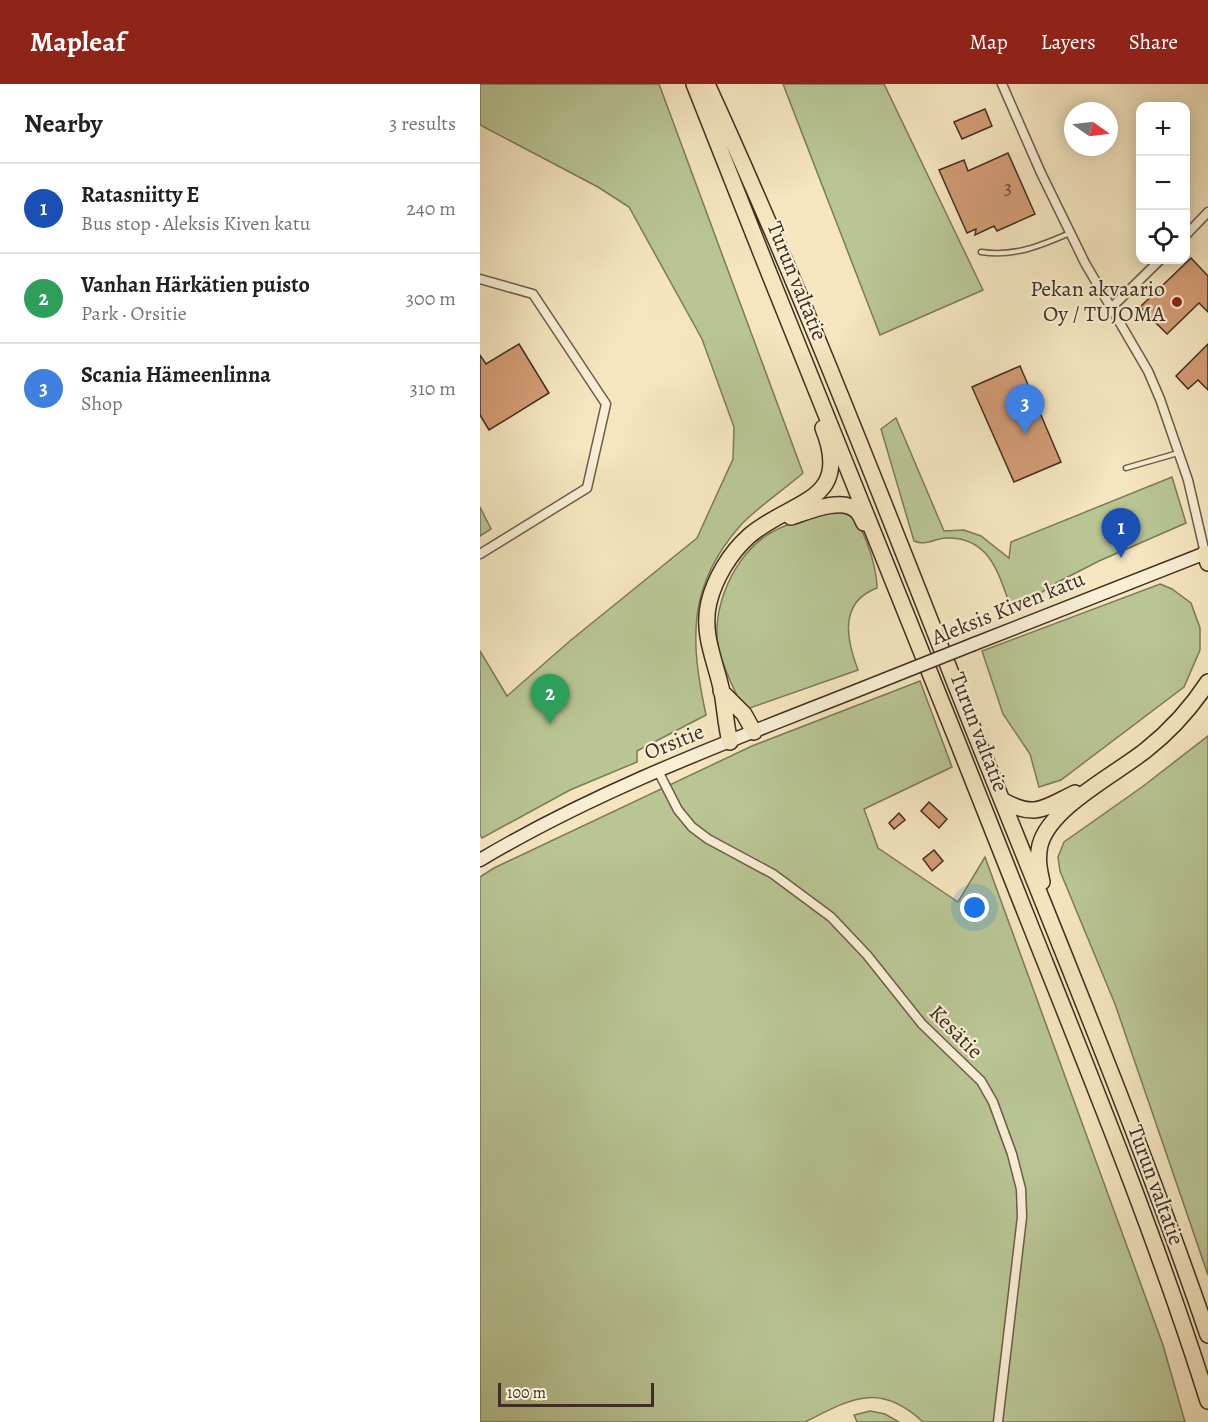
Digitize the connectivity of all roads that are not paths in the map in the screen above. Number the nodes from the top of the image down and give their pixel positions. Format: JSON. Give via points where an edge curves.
{"nodes":[{"id":1,"x":694,"y":84,"type":"edge"},
{"id":2,"x":707,"y":84,"type":"edge"},
{"id":3,"x":1002,"y":84,"type":"edge"},
{"id":4,"x":1208,"y":212,"type":"edge"},
{"id":5,"x":1190,"y":230,"type":"edge"},
{"id":6,"x":1070,"y":233,"type":"junction"},
{"id":7,"x":757,"y":242,"type":"junction"},
{"id":8,"x":981,"y":252,"type":"dead end"},
{"id":9,"x":1156,"y":264,"type":"edge"},
{"id":10,"x":480,"y":279,"type":"edge"},
{"id":11,"x":1111,"y":308,"type":"junction"},
{"id":12,"x":1178,"y":453,"type":"junction"},
{"id":13,"x":1126,"y":468,"type":"dead end"},
{"id":14,"x":762,"y":526,"type":"junction"},
{"id":15,"x":480,"y":554,"type":"edge"},
{"id":16,"x":1207,"y":556,"type":"edge"},
{"id":17,"x":911,"y":621,"type":"junction"},
{"id":18,"x":891,"y":677,"type":"joint"},
{"id":19,"x":1208,"y":682,"type":"edge"},
{"id":20,"x":721,"y":691,"type":"junction"},
{"id":21,"x":754,"y":732,"type":"junction"},
{"id":22,"x":730,"y":742,"type":"junction"},
{"id":23,"x":658,"y":771,"type":"junction"},
{"id":24,"x":1105,"y":779,"type":"junction"},
{"id":25,"x":1002,"y":800,"type":"junction"},
{"id":26,"x":480,"y":860,"type":"edge"},
{"id":27,"x":1054,"y":928,"type":"junction"},
{"id":28,"x":1208,"y":1335,"type":"edge"},
{"id":29,"x":1208,"y":1401,"type":"edge"},
{"id":30,"x":998,"y":1422,"type":"edge"}],
"edges":[{"from":1,"to":7,"type":"highway","name":"Turun valtatie"},
{"from":2,"to":25,"type":"highway","name":"Turun valtatie","via":[[796,289]]},
{"from":3,"to":6,"type":"street"},
{"from":4,"to":5,"type":"street"},
{"from":6,"to":8,"type":"lane","via":[[1021,252]]},
{"from":6,"to":11,"type":"street"},
{"from":7,"to":14,"type":"highway","via":[[779,320],[832,460],[829,479],[816,495]]},
{"from":7,"to":17,"type":"highway","name":"Turun valtatie"},
{"from":9,"to":11,"type":"street"},
{"from":10,"to":15,"type":"street","via":[[533,294],[606,404],[587,488]]},
{"from":11,"to":12,"type":"street","via":[[1148,371]]},
{"from":12,"to":13,"type":"lane"},
{"from":12,"to":16,"type":"street"},
{"from":14,"to":17,"type":"highway","via":[[836,504],[851,507],[869,532]]},
{"from":14,"to":20,"type":"highway","via":[[728,560],[709,602],[709,642]]},
{"from":16,"to":18,"type":"main road","name":"Aleksis Kiven katu","bridge":true},
{"from":17,"to":29,"type":"highway","name":"Turun valtatie","via":[[1107,1119]]},
{"from":18,"to":21,"type":"main road","name":"Orsitie"},
{"from":19,"to":24,"type":"highway","via":[[1192,706],[1146,750]]},
{"from":20,"to":21,"type":"highway","via":[[744,714]]},
{"from":20,"to":22,"type":"highway"},
{"from":21,"to":22,"type":"main road","name":"Orsitie"},
{"from":22,"to":23,"type":"main road","name":"Orsitie"},
{"from":23,"to":26,"type":"main road","name":"Orsitie"},
{"from":23,"to":30,"type":"street","name":"Kesätie","via":[[678,810],[692,827],[773,874],[831,917],[922,1024],[981,1081],[993,1102],[1021,1189],[1022,1217]]},
{"from":24,"to":25,"type":"highway","via":[[1041,810],[1023,810]]},
{"from":24,"to":27,"type":"highway","via":[[1051,823],[1040,844],[1038,865]]},
{"from":25,"to":27,"type":"highway","name":"Turun valtatie"},
{"from":27,"to":28,"type":"highway","name":"Turun valtatie"}]}
